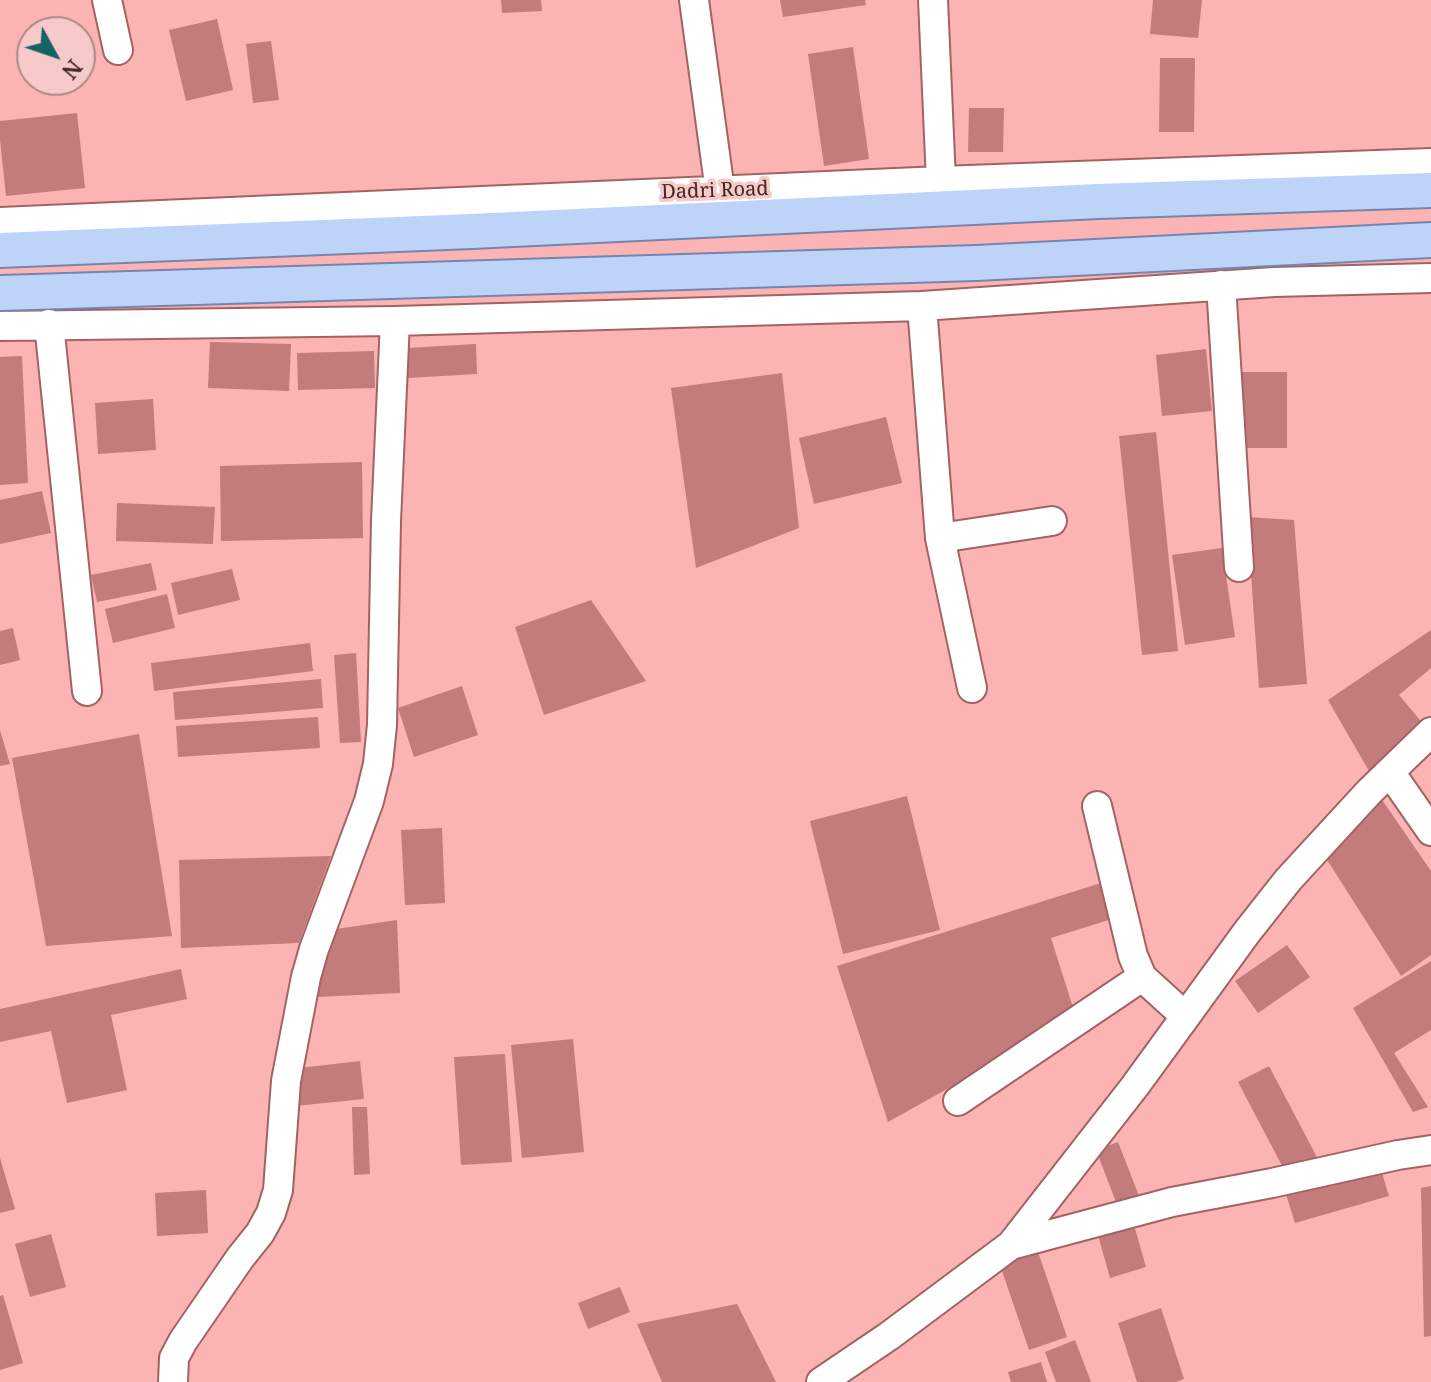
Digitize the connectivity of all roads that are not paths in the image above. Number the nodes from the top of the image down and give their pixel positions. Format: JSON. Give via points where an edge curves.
{"nodes":[{"id":1,"x":107,"y":0,"type":"edge"},
{"id":2,"x":694,"y":0,"type":"edge"},
{"id":3,"x":933,"y":0,"type":"edge"},
{"id":4,"x":118,"y":50,"type":"dead end"},
{"id":5,"x":1431,"y":163,"type":"edge"},
{"id":6,"x":941,"y":181,"type":"junction"},
{"id":7,"x":1431,"y":190,"type":"edge"},
{"id":8,"x":720,"y":191,"type":"junction"},
{"id":9,"x":0,"y":222,"type":"edge"},
{"id":10,"x":1431,"y":240,"type":"edge"},
{"id":11,"x":0,"y":250,"type":"edge"},
{"id":12,"x":1431,"y":278,"type":"edge"},
{"id":13,"x":1221,"y":285,"type":"junction"},
{"id":14,"x":0,"y":293,"type":"edge"},
{"id":15,"x":922,"y":306,"type":"junction"},
{"id":16,"x":395,"y":321,"type":"junction"},
{"id":17,"x":49,"y":324,"type":"junction"},
{"id":18,"x":0,"y":326,"type":"edge"},
{"id":19,"x":1052,"y":521,"type":"dead end"},
{"id":20,"x":940,"y":538,"type":"junction"},
{"id":21,"x":1239,"y":567,"type":"dead end"},
{"id":22,"x":972,"y":688,"type":"dead end"},
{"id":23,"x":87,"y":691,"type":"dead end"},
{"id":24,"x":1431,"y":732,"type":"edge"},
{"id":25,"x":1390,"y":772,"type":"junction"},
{"id":26,"x":1097,"y":806,"type":"dead end"},
{"id":27,"x":1431,"y":831,"type":"edge"},
{"id":28,"x":1142,"y":977,"type":"junction"},
{"id":29,"x":1185,"y":1016,"type":"junction"},
{"id":30,"x":958,"y":1101,"type":"dead end"},
{"id":31,"x":1431,"y":1150,"type":"edge"},
{"id":32,"x":1011,"y":1245,"type":"junction"},
{"id":33,"x":173,"y":1382,"type":"edge"},
{"id":34,"x":821,"y":1382,"type":"edge"}],
"edges":[{"from":1,"to":4,"type":"street"},
{"from":2,"to":8,"type":"street"},
{"from":3,"to":6,"type":"street"},
{"from":5,"to":6,"type":"street","name":"Dadri Road"},
{"from":6,"to":8,"type":"street","name":"Dadri Road"},
{"from":7,"to":11,"type":"main road"},
{"from":8,"to":9,"type":"street","name":"Dadri Road"},
{"from":10,"to":14,"type":"main road","via":[[976,263]]},
{"from":12,"to":13,"type":"street"},
{"from":13,"to":15,"type":"street"},
{"from":13,"to":21,"type":"street"},
{"from":15,"to":16,"type":"street"},
{"from":15,"to":20,"type":"street"},
{"from":16,"to":17,"type":"street"},
{"from":16,"to":33,"type":"street","via":[[378,764],[306,977],[286,1081],[278,1190],[271,1213],[183,1341],[174,1358]]},
{"from":17,"to":18,"type":"street"},
{"from":17,"to":23,"type":"street"},
{"from":19,"to":20,"type":"street"},
{"from":20,"to":22,"type":"street"},
{"from":24,"to":25,"type":"street"},
{"from":25,"to":27,"type":"street"},
{"from":25,"to":29,"type":"street","via":[[1288,880]]},
{"from":26,"to":28,"type":"street"},
{"from":28,"to":29,"type":"street"},
{"from":28,"to":30,"type":"street"},
{"from":29,"to":32,"type":"street"},
{"from":31,"to":32,"type":"street","via":[[1172,1202]]},
{"from":32,"to":34,"type":"street"}]}
